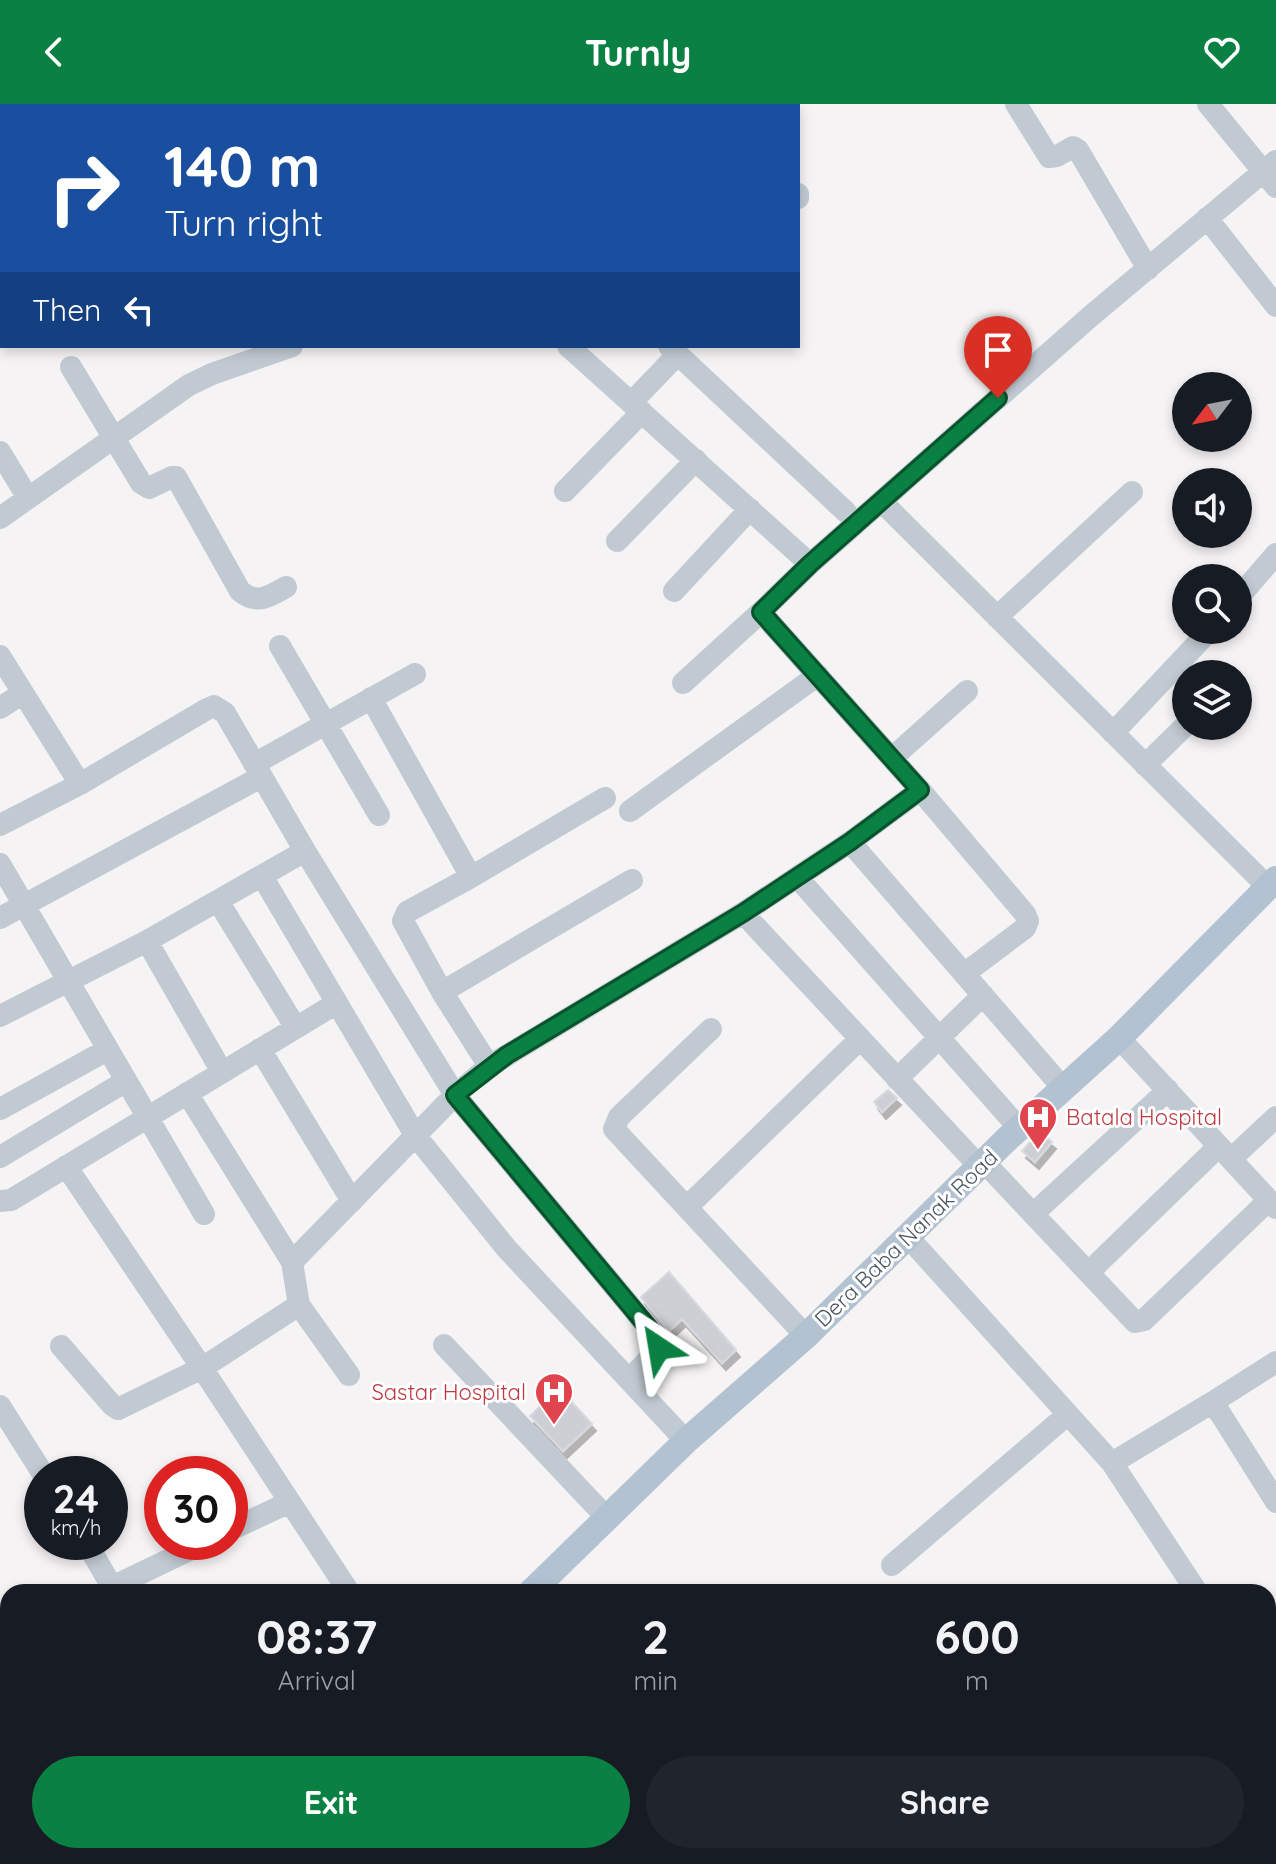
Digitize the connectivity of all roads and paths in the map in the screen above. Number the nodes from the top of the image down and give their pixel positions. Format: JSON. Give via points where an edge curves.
{"nodes":[{"id":1,"x":1016,"y":104,"type":"edge"},
{"id":2,"x":1208,"y":104,"type":"edge"},
{"id":3,"x":1272,"y":173,"type":"edge"},
{"id":4,"x":1207,"y":218,"type":"junction"},
{"id":5,"x":1148,"y":269,"type":"junction"},
{"id":6,"x":1276,"y":306,"type":"edge"},
{"id":7,"x":286,"y":348,"type":"edge"},
{"id":8,"x":570,"y":348,"type":"edge"},
{"id":9,"x":674,"y":350,"type":"edge"},
{"id":10,"x":71,"y":367,"type":"dead end"},
{"id":11,"x":636,"y":408,"type":"junction"},
{"id":12,"x":113,"y":438,"type":"junction"},
{"id":13,"x":0,"y":452,"type":"edge"},
{"id":14,"x":696,"y":460,"type":"junction"},
{"id":15,"x":565,"y":491,"type":"dead end"},
{"id":16,"x":1132,"y":492,"type":"dead end"},
{"id":17,"x":28,"y":498,"type":"junction"},
{"id":18,"x":881,"y":501,"type":"junction"},
{"id":19,"x":750,"y":509,"type":"junction"},
{"id":20,"x":846,"y":512,"type":"dead end"},
{"id":21,"x":0,"y":518,"type":"edge"},
{"id":22,"x":617,"y":541,"type":"dead end"},
{"id":23,"x":1276,"y":554,"type":"edge"},
{"id":24,"x":810,"y":564,"type":"junction"},
{"id":25,"x":1252,"y":582,"type":"edge"},
{"id":26,"x":286,"y":587,"type":"dead end"},
{"id":27,"x":674,"y":591,"type":"dead end"},
{"id":28,"x":761,"y":612,"type":"junction"},
{"id":29,"x":997,"y":617,"type":"junction"},
{"id":30,"x":1197,"y":644,"type":"edge"},
{"id":31,"x":280,"y":646,"type":"dead end"},
{"id":32,"x":0,"y":656,"type":"edge"},
{"id":33,"x":415,"y":674,"type":"dead end"},
{"id":34,"x":818,"y":675,"type":"junction"},
{"id":35,"x":683,"y":683,"type":"dead end"},
{"id":36,"x":967,"y":691,"type":"dead end"},
{"id":37,"x":23,"y":693,"type":"junction"},
{"id":38,"x":371,"y":698,"type":"junction"},
{"id":39,"x":0,"y":708,"type":"edge"},
{"id":40,"x":326,"y":723,"type":"junction"},
{"id":41,"x":1113,"y":733,"type":"junction"},
{"id":42,"x":1172,"y":739,"type":"edge"},
{"id":43,"x":892,"y":758,"type":"junction"},
{"id":44,"x":1145,"y":765,"type":"junction"},
{"id":45,"x":257,"y":771,"type":"junction"},
{"id":46,"x":80,"y":784,"type":"junction"},
{"id":47,"x":920,"y":790,"type":"junction"},
{"id":48,"x":605,"y":798,"type":"dead end"},
{"id":49,"x":630,"y":811,"type":"dead end"},
{"id":50,"x":379,"y":815,"type":"dead end"},
{"id":51,"x":0,"y":825,"type":"edge"},
{"id":52,"x":850,"y":842,"type":"junction"},
{"id":53,"x":305,"y":851,"type":"junction"},
{"id":54,"x":0,"y":864,"type":"edge"},
{"id":55,"x":262,"y":876,"type":"junction"},
{"id":56,"x":471,"y":877,"type":"junction"},
{"id":57,"x":797,"y":877,"type":"junction"},
{"id":58,"x":632,"y":880,"type":"dead end"},
{"id":59,"x":1272,"y":883,"type":"edge"},
{"id":60,"x":218,"y":901,"type":"junction"},
{"id":61,"x":25,"y":904,"type":"junction"},
{"id":62,"x":743,"y":913,"type":"junction"},
{"id":63,"x":0,"y":918,"type":"edge"},
{"id":64,"x":147,"y":941,"type":"junction"},
{"id":65,"x":964,"y":974,"type":"junction"},
{"id":66,"x":67,"y":981,"type":"junction"},
{"id":67,"x":442,"y":992,"type":"junction"},
{"id":68,"x":983,"y":995,"type":"junction"},
{"id":69,"x":337,"y":1003,"type":"junction"},
{"id":70,"x":0,"y":1016,"type":"edge"},
{"id":71,"x":296,"y":1028,"type":"junction"},
{"id":72,"x":711,"y":1029,"type":"dead end"},
{"id":73,"x":939,"y":1038,"type":"junction"},
{"id":74,"x":1119,"y":1038,"type":"junction"},
{"id":75,"x":860,"y":1039,"type":"junction"},
{"id":76,"x":260,"y":1049,"type":"junction"},
{"id":77,"x":107,"y":1050,"type":"junction"},
{"id":78,"x":489,"y":1066,"type":"junction"},
{"id":79,"x":222,"y":1072,"type":"junction"},
{"id":80,"x":897,"y":1079,"type":"junction"},
{"id":81,"x":126,"y":1081,"type":"junction"},
{"id":82,"x":1063,"y":1088,"type":"junction"},
{"id":83,"x":1168,"y":1090,"type":"junction"},
{"id":84,"x":187,"y":1093,"type":"junction"},
{"id":85,"x":455,"y":1095,"type":"junction"},
{"id":86,"x":0,"y":1109,"type":"edge"},
{"id":87,"x":1276,"y":1117,"type":"edge"},
{"id":88,"x":148,"y":1118,"type":"junction"},
{"id":89,"x":1019,"y":1128,"type":"junction"},
{"id":90,"x":415,"y":1135,"type":"junction"},
{"id":91,"x":1225,"y":1153,"type":"junction"},
{"id":92,"x":0,"y":1157,"type":"edge"},
{"id":93,"x":982,"y":1164,"type":"junction"},
{"id":94,"x":66,"y":1166,"type":"junction"},
{"id":95,"x":0,"y":1201,"type":"edge"},
{"id":96,"x":352,"y":1201,"type":"junction"},
{"id":97,"x":1273,"y":1204,"type":"edge"},
{"id":98,"x":687,"y":1207,"type":"junction"},
{"id":99,"x":204,"y":1214,"type":"dead end"},
{"id":100,"x":1033,"y":1214,"type":"junction"},
{"id":101,"x":908,"y":1237,"type":"junction"},
{"id":102,"x":292,"y":1262,"type":"junction"},
{"id":103,"x":1089,"y":1272,"type":"junction"},
{"id":104,"x":299,"y":1305,"type":"junction"},
{"id":105,"x":806,"y":1336,"type":"junction"},
{"id":106,"x":444,"y":1345,"type":"dead end"},
{"id":107,"x":61,"y":1346,"type":"dead end"},
{"id":108,"x":1276,"y":1362,"type":"edge"},
{"id":109,"x":202,"y":1368,"type":"junction"},
{"id":110,"x":349,"y":1375,"type":"dead end"},
{"id":111,"x":629,"y":1380,"type":"junction"},
{"id":112,"x":1213,"y":1402,"type":"junction"},
{"id":113,"x":0,"y":1406,"type":"edge"},
{"id":114,"x":1067,"y":1415,"type":"junction"},
{"id":115,"x":686,"y":1441,"type":"junction"},
{"id":116,"x":32,"y":1456,"type":"edge"},
{"id":117,"x":1112,"y":1463,"type":"junction"},
{"id":118,"x":290,"y":1502,"type":"junction"},
{"id":119,"x":1276,"y":1502,"type":"edge"},
{"id":120,"x":607,"y":1518,"type":"junction"},
{"id":121,"x":248,"y":1522,"type":"edge"},
{"id":122,"x":96,"y":1560,"type":"edge"},
{"id":123,"x":171,"y":1560,"type":"edge"},
{"id":124,"x":892,"y":1565,"type":"dead end"},
{"id":125,"x":110,"y":1584,"type":"edge"},
{"id":126,"x":125,"y":1584,"type":"edge"},
{"id":127,"x":344,"y":1584,"type":"edge"},
{"id":128,"x":539,"y":1584,"type":"edge"},
{"id":129,"x":1192,"y":1584,"type":"edge"}],
"edges":[{"from":1,"to":5,"type":"street","via":[[1049,157],[1073,147],[1078,150]]},
{"from":2,"to":3,"type":"street"},
{"from":3,"to":4,"type":"street"},
{"from":4,"to":5,"type":"street"},
{"from":4,"to":6,"type":"street"},
{"from":5,"to":18,"type":"street"},
{"from":7,"to":12,"type":"street","via":[[189,385]]},
{"from":8,"to":11,"type":"street"},
{"from":9,"to":11,"type":"street"},
{"from":9,"to":20,"type":"street"},
{"from":10,"to":12,"type":"street"},
{"from":11,"to":14,"type":"street"},
{"from":11,"to":15,"type":"street"},
{"from":12,"to":17,"type":"street"},
{"from":12,"to":26,"type":"street","via":[[145,487],[176,477],[248,598],[267,598]]},
{"from":13,"to":17,"type":"street"},
{"from":14,"to":19,"type":"street"},
{"from":14,"to":22,"type":"street"},
{"from":16,"to":29,"type":"street"},
{"from":17,"to":21,"type":"street"},
{"from":18,"to":24,"type":"street"},
{"from":18,"to":29,"type":"street"},
{"from":19,"to":24,"type":"street"},
{"from":19,"to":27,"type":"street"},
{"from":23,"to":25,"type":"street"},
{"from":24,"to":28,"type":"street"},
{"from":28,"to":34,"type":"street"},
{"from":28,"to":35,"type":"street"},
{"from":29,"to":41,"type":"street"},
{"from":30,"to":41,"type":"street"},
{"from":31,"to":40,"type":"street"},
{"from":32,"to":37,"type":"street"},
{"from":33,"to":38,"type":"street"},
{"from":34,"to":43,"type":"street"},
{"from":34,"to":49,"type":"street"},
{"from":36,"to":43,"type":"street"},
{"from":37,"to":39,"type":"street"},
{"from":37,"to":46,"type":"street"},
{"from":38,"to":40,"type":"street"},
{"from":38,"to":56,"type":"street"},
{"from":40,"to":45,"type":"street"},
{"from":40,"to":50,"type":"street"},
{"from":41,"to":44,"type":"street"},
{"from":42,"to":44,"type":"street"},
{"from":43,"to":47,"type":"street"},
{"from":44,"to":59,"type":"street"},
{"from":45,"to":46,"type":"street","via":[[225,713],[214,706]]},
{"from":45,"to":53,"type":"street"},
{"from":45,"to":61,"type":"street"},
{"from":46,"to":51,"type":"street"},
{"from":47,"to":52,"type":"street"},
{"from":47,"to":65,"type":"street","via":[[1028,921]]},
{"from":48,"to":56,"type":"street"},
{"from":52,"to":57,"type":"street"},
{"from":52,"to":65,"type":"street"},
{"from":53,"to":55,"type":"street"},
{"from":53,"to":85,"type":"street"},
{"from":54,"to":61,"type":"street"},
{"from":55,"to":60,"type":"street"},
{"from":55,"to":69,"type":"street"},
{"from":56,"to":67,"type":"street","via":[[404,916],[404,925]]},
{"from":57,"to":62,"type":"street"},
{"from":57,"to":73,"type":"street"},
{"from":58,"to":67,"type":"street"},
{"from":59,"to":74,"type":"main road","name":"Dera Baba Nanak Road"},
{"from":60,"to":64,"type":"street"},
{"from":60,"to":71,"type":"street"},
{"from":61,"to":63,"type":"street"},
{"from":61,"to":66,"type":"street"},
{"from":62,"to":75,"type":"street"},
{"from":62,"to":78,"type":"street"},
{"from":64,"to":66,"type":"street"},
{"from":64,"to":79,"type":"street"},
{"from":65,"to":68,"type":"street"},
{"from":66,"to":70,"type":"street"},
{"from":66,"to":77,"type":"street"},
{"from":67,"to":78,"type":"street"},
{"from":68,"to":73,"type":"street"},
{"from":68,"to":82,"type":"street"},
{"from":69,"to":71,"type":"street"},
{"from":69,"to":90,"type":"street"},
{"from":71,"to":76,"type":"street"},
{"from":72,"to":98,"type":"street","via":[[619,1117],[614,1129]]},
{"from":73,"to":80,"type":"street"},
{"from":73,"to":89,"type":"street"},
{"from":74,"to":82,"type":"main road","name":"Dera Baba Nanak Road"},
{"from":74,"to":83,"type":"street"},
{"from":75,"to":80,"type":"street"},
{"from":75,"to":98,"type":"street"},
{"from":76,"to":79,"type":"street"},
{"from":76,"to":96,"type":"street"},
{"from":77,"to":81,"type":"street"},
{"from":77,"to":86,"type":"street"},
{"from":78,"to":85,"type":"street"},
{"from":79,"to":84,"type":"street"},
{"from":80,"to":93,"type":"street"},
{"from":81,"to":88,"type":"street"},
{"from":81,"to":92,"type":"street"},
{"from":82,"to":89,"type":"main road","name":"Dera Baba Nanak Road"},
{"from":83,"to":91,"type":"street"},
{"from":83,"to":100,"type":"street"},
{"from":84,"to":88,"type":"street"},
{"from":84,"to":102,"type":"street"},
{"from":85,"to":90,"type":"street"},
{"from":85,"to":111,"type":"street","via":[[657,1338],[659,1348]]},
{"from":87,"to":91,"type":"street"},
{"from":88,"to":94,"type":"street"},
{"from":88,"to":99,"type":"street"},
{"from":89,"to":93,"type":"main road","name":"Dera Baba Nanak Road"},
{"from":90,"to":96,"type":"street"},
{"from":90,"to":111,"type":"street","via":[[507,1249]]},
{"from":91,"to":97,"type":"street"},
{"from":91,"to":103,"type":"street"},
{"from":93,"to":100,"type":"street"},
{"from":93,"to":101,"type":"main road","name":"Dera Baba Nanak Road"},
{"from":94,"to":95,"type":"street","via":[[11,1200]]},
{"from":94,"to":109,"type":"street"},
{"from":96,"to":102,"type":"street"},
{"from":97,"to":103,"type":"street","via":[[1139,1322]]},
{"from":98,"to":105,"type":"street"},
{"from":100,"to":103,"type":"street"},
{"from":101,"to":105,"type":"main road","name":"Dera Baba Nanak Road"},
{"from":101,"to":114,"type":"street"},
{"from":102,"to":104,"type":"street"},
{"from":104,"to":109,"type":"street"},
{"from":104,"to":110,"type":"street"},
{"from":105,"to":115,"type":"main road","name":"Dera Baba Nanak Road"},
{"from":106,"to":120,"type":"street"},
{"from":107,"to":109,"type":"street","via":[[118,1409]]},
{"from":108,"to":112,"type":"street"},
{"from":109,"to":118,"type":"street"},
{"from":111,"to":115,"type":"street"},
{"from":112,"to":117,"type":"street"},
{"from":112,"to":119,"type":"street"},
{"from":113,"to":116,"type":"street"},
{"from":114,"to":117,"type":"street"},
{"from":114,"to":124,"type":"street"},
{"from":115,"to":120,"type":"main road","name":"Dera Baba Nanak Road"},
{"from":117,"to":129,"type":"street"},
{"from":118,"to":121,"type":"street"},
{"from":118,"to":127,"type":"street"},
{"from":120,"to":128,"type":"main road","name":"Dera Baba Nanak Road"},
{"from":122,"to":125,"type":"street"},
{"from":123,"to":126,"type":"street"}]}
